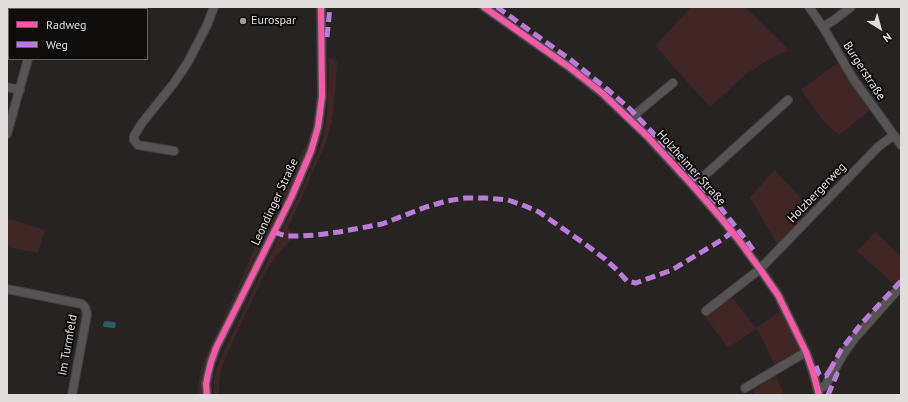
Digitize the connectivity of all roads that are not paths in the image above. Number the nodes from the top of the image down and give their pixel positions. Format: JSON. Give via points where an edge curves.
{"nodes":[{"id":1,"x":214,"y":7,"type":"edge"},
{"id":2,"x":321,"y":7,"type":"edge"},
{"id":3,"x":484,"y":7,"type":"edge"},
{"id":4,"x":809,"y":7,"type":"edge"},
{"id":5,"x":851,"y":7,"type":"edge"},
{"id":6,"x":823,"y":27,"type":"junction"},
{"id":7,"x":28,"y":60,"type":"edge"},
{"id":8,"x":673,"y":83,"type":"dead end"},
{"id":9,"x":7,"y":87,"type":"edge"},
{"id":10,"x":20,"y":90,"type":"junction"},
{"id":11,"x":788,"y":100,"type":"dead end"},
{"id":12,"x":631,"y":120,"type":"junction"},
{"id":13,"x":7,"y":134,"type":"edge"},
{"id":14,"x":894,"y":135,"type":"junction"},
{"id":15,"x":901,"y":145,"type":"edge"},
{"id":16,"x":174,"y":151,"type":"dead end"},
{"id":17,"x":693,"y":186,"type":"junction"},
{"id":18,"x":760,"y":269,"type":"junction"},
{"id":19,"x":901,"y":286,"type":"edge"},
{"id":20,"x":7,"y":289,"type":"edge"},
{"id":21,"x":706,"y":311,"type":"dead end"},
{"id":22,"x":806,"y":352,"type":"junction"},
{"id":23,"x":745,"y":388,"type":"dead end"},
{"id":24,"x":818,"y":392,"type":"edge"},
{"id":25,"x":72,"y":395,"type":"edge"},
{"id":26,"x":207,"y":395,"type":"edge"}],
"edges":[{"from":1,"to":16,"type":"street","via":[[188,62],[134,136],[138,144]]},
{"from":2,"to":26,"type":"street","name":"Leondinger Straße","via":[[322,96],[318,127],[311,151],[291,198],[216,348],[206,384]]},
{"from":3,"to":12,"type":"street","name":"Holzheimer Straße","via":[[569,67]]},
{"from":4,"to":6,"type":"street","name":"Burgerstraße"},
{"from":5,"to":6,"type":"street"},
{"from":6,"to":14,"type":"street","name":"Burgerstraße","via":[[854,80]]},
{"from":7,"to":10,"type":"street"},
{"from":8,"to":12,"type":"street"},
{"from":9,"to":10,"type":"street"},
{"from":10,"to":13,"type":"street"},
{"from":11,"to":17,"type":"street"},
{"from":12,"to":17,"type":"street","name":"Holzheimer Straße"},
{"from":14,"to":15,"type":"street","name":"Burgerstraße"},
{"from":14,"to":18,"type":"street","name":"Holzbergerweg","via":[[877,148]]},
{"from":17,"to":18,"type":"street","name":"Holzheimer Straße"},
{"from":18,"to":21,"type":"street","name":"Holzbergerweg"},
{"from":18,"to":22,"type":"street","name":"Holzheimer Straße","via":[[778,296]]},
{"from":19,"to":24,"type":"street","via":[[855,338],[825,386]]},
{"from":20,"to":25,"type":"street","name":"Im Turmfeld","via":[[77,302],[85,307],[87,314]]},
{"from":22,"to":23,"type":"street"},
{"from":22,"to":24,"type":"street","name":"Holzheimer Straße"}]}
